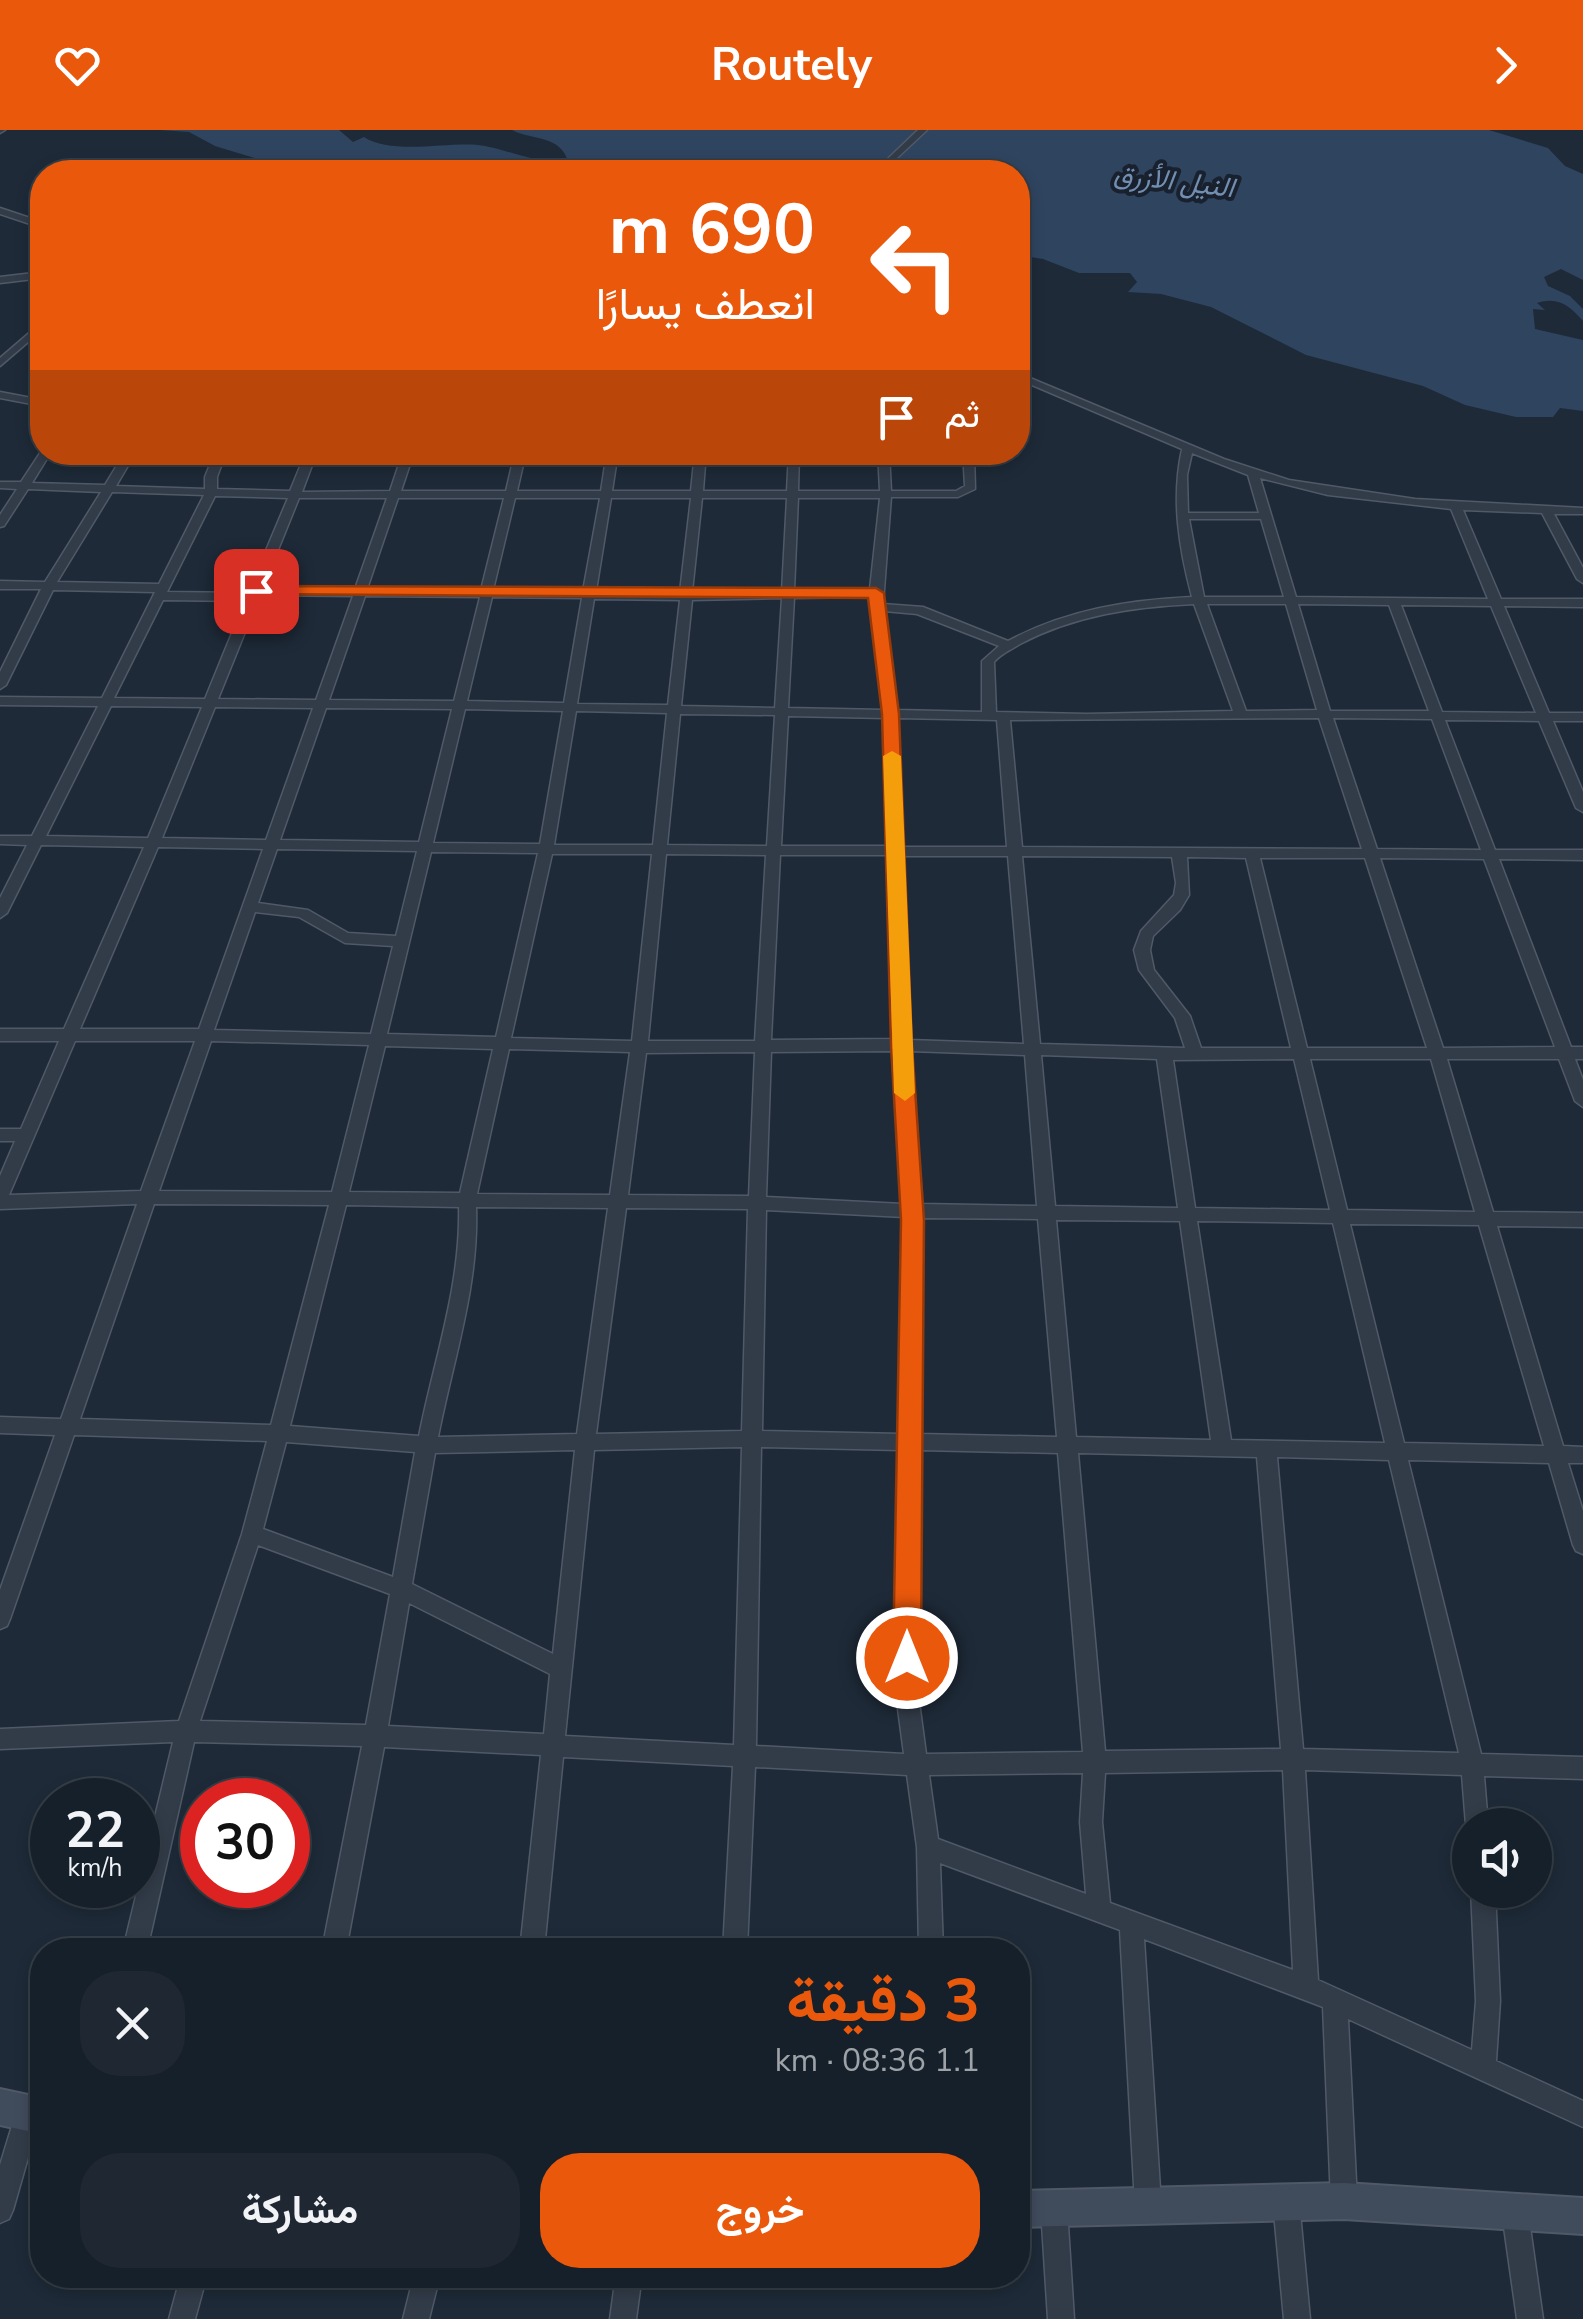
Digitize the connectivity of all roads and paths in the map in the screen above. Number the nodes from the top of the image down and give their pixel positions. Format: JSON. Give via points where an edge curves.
{"nodes":[{"id":1,"x":924,"y":130,"type":"edge"},
{"id":2,"x":891,"y":160,"type":"edge"},
{"id":3,"x":0,"y":211,"type":"edge"},
{"id":4,"x":30,"y":221,"type":"edge"},
{"id":5,"x":30,"y":276,"type":"edge"},
{"id":6,"x":0,"y":280,"type":"edge"},
{"id":7,"x":30,"y":337,"type":"edge"},
{"id":8,"x":0,"y":363,"type":"edge"},
{"id":9,"x":1030,"y":381,"type":"edge"},
{"id":10,"x":0,"y":395,"type":"edge"},
{"id":11,"x":30,"y":401,"type":"edge"},
{"id":12,"x":1188,"y":447,"type":"junction"},
{"id":13,"x":39,"y":465,"type":"edge"},
{"id":14,"x":124,"y":465,"type":"edge"},
{"id":15,"x":216,"y":465,"type":"edge"},
{"id":16,"x":307,"y":465,"type":"edge"},
{"id":17,"x":404,"y":465,"type":"edge"},
{"id":18,"x":518,"y":465,"type":"edge"},
{"id":19,"x":610,"y":465,"type":"edge"},
{"id":20,"x":699,"y":465,"type":"edge"},
{"id":21,"x":794,"y":465,"type":"edge"},
{"id":22,"x":884,"y":465,"type":"edge"},
{"id":23,"x":969,"y":465,"type":"edge"},
{"id":24,"x":1253,"y":473,"type":"junction"},
{"id":25,"x":0,"y":486,"type":"edge"},
{"id":26,"x":26,"y":488,"type":"junction"},
{"id":27,"x":111,"y":489,"type":"junction"},
{"id":28,"x":212,"y":493,"type":"junction"},
{"id":29,"x":511,"y":494,"type":"junction"},
{"id":30,"x":603,"y":494,"type":"junction"},
{"id":31,"x":886,"y":494,"type":"junction"},
{"id":32,"x":392,"y":495,"type":"junction"},
{"id":33,"x":793,"y":495,"type":"junction"},
{"id":34,"x":296,"y":496,"type":"junction"},
{"id":35,"x":695,"y":496,"type":"junction"},
{"id":36,"x":1454,"y":503,"type":"junction"},
{"id":37,"x":1546,"y":510,"type":"junction"},
{"id":38,"x":1583,"y":511,"type":"edge"},
{"id":39,"x":1182,"y":516,"type":"junction"},
{"id":40,"x":1268,"y":516,"type":"junction"},
{"id":41,"x":0,"y":524,"type":"edge"},
{"id":42,"x":1583,"y":580,"type":"edge"},
{"id":43,"x":0,"y":585,"type":"edge"},
{"id":44,"x":49,"y":586,"type":"junction"},
{"id":45,"x":160,"y":592,"type":"junction"},
{"id":46,"x":362,"y":592,"type":"junction"},
{"id":47,"x":254,"y":594,"type":"junction"},
{"id":48,"x":484,"y":594,"type":"junction"},
{"id":49,"x":786,"y":594,"type":"junction"},
{"id":50,"x":588,"y":595,"type":"junction"},
{"id":51,"x":688,"y":596,"type":"junction"},
{"id":52,"x":1199,"y":598,"type":"junction"},
{"id":53,"x":877,"y":600,"type":"junction"},
{"id":54,"x":1290,"y":602,"type":"junction"},
{"id":55,"x":1394,"y":602,"type":"junction"},
{"id":56,"x":1494,"y":602,"type":"junction"},
{"id":57,"x":1583,"y":603,"type":"edge"},
{"id":58,"x":1008,"y":645,"type":"junction"},
{"id":59,"x":0,"y":685,"type":"edge"},
{"id":60,"x":0,"y":701,"type":"edge"},
{"id":61,"x":106,"y":701,"type":"junction"},
{"id":62,"x":208,"y":701,"type":"junction"},
{"id":63,"x":324,"y":703,"type":"junction"},
{"id":64,"x":458,"y":705,"type":"junction"},
{"id":65,"x":568,"y":708,"type":"junction"},
{"id":66,"x":674,"y":710,"type":"junction"},
{"id":67,"x":784,"y":712,"type":"junction"},
{"id":68,"x":891,"y":714,"type":"junction"},
{"id":69,"x":1324,"y":714,"type":"junction"},
{"id":70,"x":1438,"y":715,"type":"junction"},
{"id":71,"x":996,"y":716,"type":"junction"},
{"id":72,"x":1241,"y":716,"type":"junction"},
{"id":73,"x":1542,"y":716,"type":"junction"},
{"id":74,"x":1583,"y":717,"type":"edge"},
{"id":75,"x":1583,"y":808,"type":"edge"},
{"id":76,"x":0,"y":840,"type":"edge"},
{"id":77,"x":37,"y":840,"type":"junction"},
{"id":78,"x":154,"y":840,"type":"junction"},
{"id":79,"x":276,"y":842,"type":"junction"},
{"id":80,"x":424,"y":845,"type":"junction"},
{"id":81,"x":546,"y":849,"type":"junction"},
{"id":82,"x":659,"y":849,"type":"junction"},
{"id":83,"x":776,"y":850,"type":"junction"},
{"id":84,"x":894,"y":852,"type":"junction"},
{"id":85,"x":1017,"y":854,"type":"junction"},
{"id":86,"x":1180,"y":854,"type":"junction"},
{"id":87,"x":1252,"y":854,"type":"junction"},
{"id":88,"x":1371,"y":854,"type":"junction"},
{"id":89,"x":1488,"y":854,"type":"junction"},
{"id":90,"x":1583,"y":855,"type":"edge"},
{"id":91,"x":252,"y":908,"type":"junction"},
{"id":92,"x":0,"y":913,"type":"edge"},
{"id":93,"x":400,"y":941,"type":"junction"},
{"id":94,"x":0,"y":1035,"type":"edge"},
{"id":95,"x":206,"y":1035,"type":"junction"},
{"id":96,"x":67,"y":1036,"type":"junction"},
{"id":97,"x":375,"y":1040,"type":"junction"},
{"id":98,"x":502,"y":1042,"type":"junction"},
{"id":99,"x":763,"y":1043,"type":"junction"},
{"id":100,"x":902,"y":1045,"type":"junction"},
{"id":101,"x":639,"y":1048,"type":"junction"},
{"id":102,"x":1436,"y":1050,"type":"junction"},
{"id":103,"x":1031,"y":1051,"type":"junction"},
{"id":104,"x":1564,"y":1052,"type":"junction"},
{"id":105,"x":1303,"y":1053,"type":"junction"},
{"id":106,"x":1583,"y":1053,"type":"edge"},
{"id":107,"x":1164,"y":1054,"type":"junction"},
{"id":108,"x":1195,"y":1054,"type":"junction"},
{"id":109,"x":1583,"y":1101,"type":"edge"},
{"id":110,"x":0,"y":1135,"type":"edge"},
{"id":111,"x":26,"y":1135,"type":"junction"},
{"id":112,"x":151,"y":1197,"type":"junction"},
{"id":113,"x":0,"y":1199,"type":"edge"},
{"id":114,"x":339,"y":1200,"type":"junction"},
{"id":115,"x":467,"y":1200,"type":"junction"},
{"id":116,"x":621,"y":1203,"type":"junction"},
{"id":117,"x":760,"y":1203,"type":"junction"},
{"id":118,"x":912,"y":1211,"type":"junction"},
{"id":119,"x":1044,"y":1212,"type":"junction"},
{"id":120,"x":1187,"y":1214,"type":"junction"},
{"id":121,"x":1337,"y":1216,"type":"junction"},
{"id":122,"x":1483,"y":1219,"type":"junction"},
{"id":123,"x":1583,"y":1220,"type":"edge"},
{"id":124,"x":0,"y":1425,"type":"edge"},
{"id":125,"x":67,"y":1427,"type":"junction"},
{"id":126,"x":278,"y":1433,"type":"junction"},
{"id":127,"x":752,"y":1439,"type":"junction"},
{"id":128,"x":1063,"y":1442,"type":"junction"},
{"id":129,"x":908,"y":1444,"type":"junction"},
{"id":130,"x":586,"y":1445,"type":"junction"},
{"id":131,"x":426,"y":1446,"type":"junction"},
{"id":132,"x":1222,"y":1447,"type":"junction"},
{"id":133,"x":1266,"y":1448,"type":"junction"},
{"id":134,"x":1396,"y":1450,"type":"junction"},
{"id":135,"x":1552,"y":1453,"type":"junction"},
{"id":136,"x":1583,"y":1455,"type":"edge"},
{"id":137,"x":252,"y":1534,"type":"junction"},
{"id":138,"x":1583,"y":1546,"type":"edge"},
{"id":139,"x":404,"y":1590,"type":"junction"},
{"id":140,"x":0,"y":1619,"type":"edge"},
{"id":141,"x":562,"y":1669,"type":"junction"},
{"id":142,"x":186,"y":1731,"type":"junction"},
{"id":143,"x":378,"y":1736,"type":"junction"},
{"id":144,"x":0,"y":1739,"type":"edge"},
{"id":145,"x":555,"y":1744,"type":"junction"},
{"id":146,"x":747,"y":1756,"type":"junction"},
{"id":147,"x":1293,"y":1760,"type":"junction"},
{"id":148,"x":1095,"y":1762,"type":"junction"},
{"id":149,"x":1472,"y":1764,"type":"junction"},
{"id":150,"x":913,"y":1765,"type":"junction"},
{"id":151,"x":1583,"y":1768,"type":"edge"},
{"id":152,"x":1476,"y":1808,"type":"edge"},
{"id":153,"x":928,"y":1847,"type":"junction"},
{"id":154,"x":1484,"y":1908,"type":"edge"},
{"id":155,"x":1100,"y":1909,"type":"junction"},
{"id":156,"x":1131,"y":1922,"type":"junction"},
{"id":157,"x":138,"y":1938,"type":"edge"},
{"id":158,"x":336,"y":1938,"type":"edge"},
{"id":159,"x":533,"y":1938,"type":"edge"},
{"id":160,"x":736,"y":1938,"type":"edge"},
{"id":161,"x":931,"y":1938,"type":"edge"},
{"id":162,"x":1306,"y":1987,"type":"junction"},
{"id":163,"x":1335,"y":2001,"type":"junction"},
{"id":164,"x":1483,"y":2066,"type":"junction"},
{"id":165,"x":24,"y":2112,"type":"edge"},
{"id":166,"x":1583,"y":2114,"type":"edge"},
{"id":167,"x":1344,"y":2201,"type":"junction"},
{"id":168,"x":1286,"y":2202,"type":"junction"},
{"id":169,"x":1148,"y":2204,"type":"junction"},
{"id":170,"x":1036,"y":2209,"type":"edge"},
{"id":171,"x":0,"y":2210,"type":"edge"},
{"id":172,"x":1515,"y":2213,"type":"junction"},
{"id":173,"x":1583,"y":2216,"type":"edge"},
{"id":174,"x":190,"y":2288,"type":"edge"},
{"id":175,"x":424,"y":2288,"type":"edge"},
{"id":176,"x":627,"y":2288,"type":"edge"},
{"id":177,"x":182,"y":2319,"type":"edge"},
{"id":178,"x":416,"y":2319,"type":"edge"},
{"id":179,"x":623,"y":2319,"type":"edge"},
{"id":180,"x":1060,"y":2319,"type":"edge"},
{"id":181,"x":1298,"y":2319,"type":"edge"},
{"id":182,"x":1530,"y":2319,"type":"edge"}],
"edges":[{"from":1,"to":2,"type":"street"},
{"from":3,"to":4,"type":"street"},
{"from":5,"to":6,"type":"street"},
{"from":7,"to":8,"type":"street"},
{"from":9,"to":12,"type":"street"},
{"from":10,"to":11,"type":"street"},
{"from":12,"to":24,"type":"street"},
{"from":12,"to":39,"type":"street","via":[[1180,468]]},
{"from":13,"to":26,"type":"street"},
{"from":14,"to":27,"type":"street"},
{"from":15,"to":28,"type":"street"},
{"from":16,"to":34,"type":"street"},
{"from":17,"to":32,"type":"street"},
{"from":18,"to":29,"type":"street"},
{"from":19,"to":30,"type":"street"},
{"from":20,"to":35,"type":"street"},
{"from":21,"to":33,"type":"street"},
{"from":22,"to":31,"type":"street"},
{"from":23,"to":31,"type":"street","via":[[967,493]]},
{"from":24,"to":36,"type":"street","via":[[1350,494]]},
{"from":24,"to":40,"type":"street"},
{"from":25,"to":26,"type":"street"},
{"from":26,"to":27,"type":"street"},
{"from":26,"to":41,"type":"street"},
{"from":27,"to":28,"type":"street"},
{"from":27,"to":44,"type":"street"},
{"from":28,"to":34,"type":"street"},
{"from":28,"to":45,"type":"street"},
{"from":29,"to":30,"type":"street"},
{"from":29,"to":32,"type":"street"},
{"from":29,"to":48,"type":"street"},
{"from":30,"to":35,"type":"street"},
{"from":30,"to":50,"type":"street"},
{"from":31,"to":33,"type":"street"},
{"from":31,"to":53,"type":"street"},
{"from":32,"to":34,"type":"street"},
{"from":32,"to":46,"type":"street"},
{"from":33,"to":35,"type":"street"},
{"from":33,"to":49,"type":"street"},
{"from":34,"to":47,"type":"street"},
{"from":35,"to":51,"type":"street"},
{"from":36,"to":37,"type":"street"},
{"from":36,"to":56,"type":"street"},
{"from":37,"to":38,"type":"street"},
{"from":37,"to":42,"type":"street"},
{"from":39,"to":40,"type":"street"},
{"from":39,"to":52,"type":"street"},
{"from":40,"to":54,"type":"street"},
{"from":43,"to":44,"type":"street"},
{"from":44,"to":45,"type":"street"},
{"from":44,"to":59,"type":"street"},
{"from":45,"to":47,"type":"street"},
{"from":45,"to":61,"type":"street"},
{"from":46,"to":47,"type":"street"},
{"from":46,"to":48,"type":"street"},
{"from":46,"to":63,"type":"street"},
{"from":47,"to":62,"type":"street"},
{"from":48,"to":50,"type":"street"},
{"from":48,"to":64,"type":"street"},
{"from":49,"to":51,"type":"street"},
{"from":49,"to":53,"type":"street"},
{"from":49,"to":67,"type":"street"},
{"from":50,"to":51,"type":"street"},
{"from":50,"to":65,"type":"street"},
{"from":51,"to":66,"type":"street"},
{"from":52,"to":54,"type":"street"},
{"from":52,"to":58,"type":"street","via":[[1104,607]]},
{"from":52,"to":72,"type":"street"},
{"from":53,"to":58,"type":"street"},
{"from":53,"to":68,"type":"street"},
{"from":54,"to":55,"type":"street"},
{"from":54,"to":69,"type":"street"},
{"from":55,"to":56,"type":"street"},
{"from":55,"to":70,"type":"street"},
{"from":56,"to":57,"type":"street"},
{"from":56,"to":73,"type":"street"},
{"from":58,"to":71,"type":"street","via":[[988,661]]},
{"from":60,"to":61,"type":"street"},
{"from":61,"to":62,"type":"street"},
{"from":61,"to":77,"type":"street"},
{"from":62,"to":63,"type":"street"},
{"from":62,"to":78,"type":"street"},
{"from":63,"to":64,"type":"street"},
{"from":63,"to":79,"type":"street"},
{"from":64,"to":65,"type":"street"},
{"from":64,"to":80,"type":"street"},
{"from":65,"to":66,"type":"street"},
{"from":65,"to":81,"type":"street"},
{"from":66,"to":67,"type":"street"},
{"from":66,"to":82,"type":"street"},
{"from":67,"to":68,"type":"street"},
{"from":67,"to":83,"type":"street"},
{"from":68,"to":71,"type":"street"},
{"from":68,"to":84,"type":"street"},
{"from":69,"to":70,"type":"street"},
{"from":69,"to":72,"type":"street"},
{"from":69,"to":88,"type":"street"},
{"from":70,"to":73,"type":"street"},
{"from":70,"to":89,"type":"street"},
{"from":71,"to":72,"type":"street"},
{"from":71,"to":85,"type":"street"},
{"from":73,"to":74,"type":"street"},
{"from":73,"to":75,"type":"street"},
{"from":76,"to":77,"type":"street"},
{"from":77,"to":78,"type":"street"},
{"from":77,"to":92,"type":"street"},
{"from":78,"to":79,"type":"street"},
{"from":78,"to":96,"type":"street"},
{"from":79,"to":80,"type":"street"},
{"from":79,"to":91,"type":"street"},
{"from":80,"to":81,"type":"street"},
{"from":80,"to":93,"type":"street"},
{"from":81,"to":82,"type":"street"},
{"from":81,"to":98,"type":"street"},
{"from":82,"to":83,"type":"street"},
{"from":82,"to":101,"type":"street"},
{"from":83,"to":84,"type":"street"},
{"from":83,"to":99,"type":"street"},
{"from":84,"to":85,"type":"street"},
{"from":84,"to":100,"type":"street"},
{"from":85,"to":86,"type":"street"},
{"from":85,"to":103,"type":"street"},
{"from":86,"to":87,"type":"street"},
{"from":86,"to":108,"type":"street","via":[[1180,900],[1150,928],[1142,954],[1150,980],[1182,1017]]},
{"from":87,"to":88,"type":"street"},
{"from":87,"to":105,"type":"street"},
{"from":88,"to":89,"type":"street"},
{"from":88,"to":102,"type":"street"},
{"from":89,"to":90,"type":"street"},
{"from":89,"to":104,"type":"street"},
{"from":91,"to":93,"type":"street","via":[[303,914],[345,938]]},
{"from":91,"to":95,"type":"street"},
{"from":93,"to":97,"type":"street"},
{"from":94,"to":96,"type":"street"},
{"from":95,"to":96,"type":"street"},
{"from":95,"to":97,"type":"street"},
{"from":95,"to":112,"type":"street"},
{"from":96,"to":111,"type":"street"},
{"from":97,"to":98,"type":"street"},
{"from":97,"to":114,"type":"street"},
{"from":98,"to":101,"type":"street"},
{"from":98,"to":115,"type":"street"},
{"from":99,"to":100,"type":"street"},
{"from":99,"to":101,"type":"street"},
{"from":99,"to":117,"type":"street"},
{"from":100,"to":103,"type":"street"},
{"from":100,"to":118,"type":"street"},
{"from":101,"to":116,"type":"street"},
{"from":102,"to":104,"type":"street"},
{"from":102,"to":105,"type":"street"},
{"from":102,"to":122,"type":"street"},
{"from":103,"to":107,"type":"street"},
{"from":103,"to":119,"type":"street"},
{"from":104,"to":106,"type":"street"},
{"from":104,"to":109,"type":"street"},
{"from":105,"to":108,"type":"street"},
{"from":105,"to":121,"type":"street"},
{"from":107,"to":108,"type":"street"},
{"from":107,"to":120,"type":"street"},
{"from":110,"to":111,"type":"street"},
{"from":111,"to":113,"type":"street"},
{"from":112,"to":113,"type":"street"},
{"from":112,"to":114,"type":"street"},
{"from":112,"to":125,"type":"street"},
{"from":114,"to":115,"type":"street"},
{"from":114,"to":126,"type":"street"},
{"from":115,"to":116,"type":"street"},
{"from":115,"to":131,"type":"street","via":[[470,1244]]},
{"from":116,"to":117,"type":"street"},
{"from":116,"to":130,"type":"street"},
{"from":117,"to":118,"type":"street"},
{"from":117,"to":127,"type":"street"},
{"from":118,"to":119,"type":"street"},
{"from":118,"to":129,"type":"street"},
{"from":119,"to":120,"type":"street"},
{"from":119,"to":128,"type":"street"},
{"from":120,"to":121,"type":"street"},
{"from":120,"to":132,"type":"street"},
{"from":121,"to":122,"type":"street"},
{"from":121,"to":134,"type":"street"},
{"from":122,"to":123,"type":"street"},
{"from":122,"to":135,"type":"street"},
{"from":124,"to":125,"type":"street"},
{"from":125,"to":126,"type":"street"},
{"from":125,"to":140,"type":"street"},
{"from":126,"to":131,"type":"street"},
{"from":126,"to":137,"type":"street"},
{"from":127,"to":129,"type":"street"},
{"from":127,"to":130,"type":"street"},
{"from":127,"to":146,"type":"street"},
{"from":128,"to":129,"type":"street"},
{"from":128,"to":132,"type":"street"},
{"from":128,"to":148,"type":"street"},
{"from":129,"to":150,"type":"street"},
{"from":130,"to":131,"type":"street"},
{"from":130,"to":141,"type":"street"},
{"from":131,"to":139,"type":"street"},
{"from":132,"to":133,"type":"street"},
{"from":133,"to":134,"type":"street"},
{"from":133,"to":147,"type":"street"},
{"from":134,"to":135,"type":"street"},
{"from":134,"to":149,"type":"street"},
{"from":135,"to":136,"type":"street"},
{"from":135,"to":138,"type":"street"},
{"from":137,"to":139,"type":"street"},
{"from":137,"to":142,"type":"street"},
{"from":139,"to":141,"type":"street"},
{"from":139,"to":143,"type":"street"},
{"from":141,"to":145,"type":"street"},
{"from":142,"to":143,"type":"street"},
{"from":142,"to":144,"type":"street"},
{"from":142,"to":157,"type":"street"},
{"from":143,"to":145,"type":"street"},
{"from":143,"to":158,"type":"street"},
{"from":145,"to":146,"type":"street"},
{"from":145,"to":159,"type":"street"},
{"from":146,"to":150,"type":"street"},
{"from":146,"to":160,"type":"street"},
{"from":147,"to":148,"type":"street"},
{"from":147,"to":149,"type":"street"},
{"from":147,"to":162,"type":"street"},
{"from":148,"to":150,"type":"street"},
{"from":148,"to":155,"type":"street","via":[[1092,1822]]},
{"from":149,"to":151,"type":"street"},
{"from":149,"to":152,"type":"street"},
{"from":150,"to":153,"type":"street"},
{"from":153,"to":155,"type":"street"},
{"from":153,"to":161,"type":"street"},
{"from":154,"to":164,"type":"street"},
{"from":155,"to":156,"type":"street"},
{"from":156,"to":162,"type":"street"},
{"from":156,"to":169,"type":"street"},
{"from":162,"to":163,"type":"street"},
{"from":163,"to":164,"type":"street"},
{"from":163,"to":167,"type":"street"},
{"from":164,"to":166,"type":"street"},
{"from":165,"to":171,"type":"street"},
{"from":167,"to":168,"type":"main road"},
{"from":167,"to":172,"type":"main road"},
{"from":168,"to":169,"type":"main road"},
{"from":168,"to":181,"type":"street"},
{"from":169,"to":170,"type":"main road"},
{"from":170,"to":180,"type":"street"},
{"from":172,"to":173,"type":"main road"},
{"from":172,"to":182,"type":"street"},
{"from":174,"to":177,"type":"street"},
{"from":175,"to":178,"type":"street"},
{"from":176,"to":179,"type":"street"}]}
